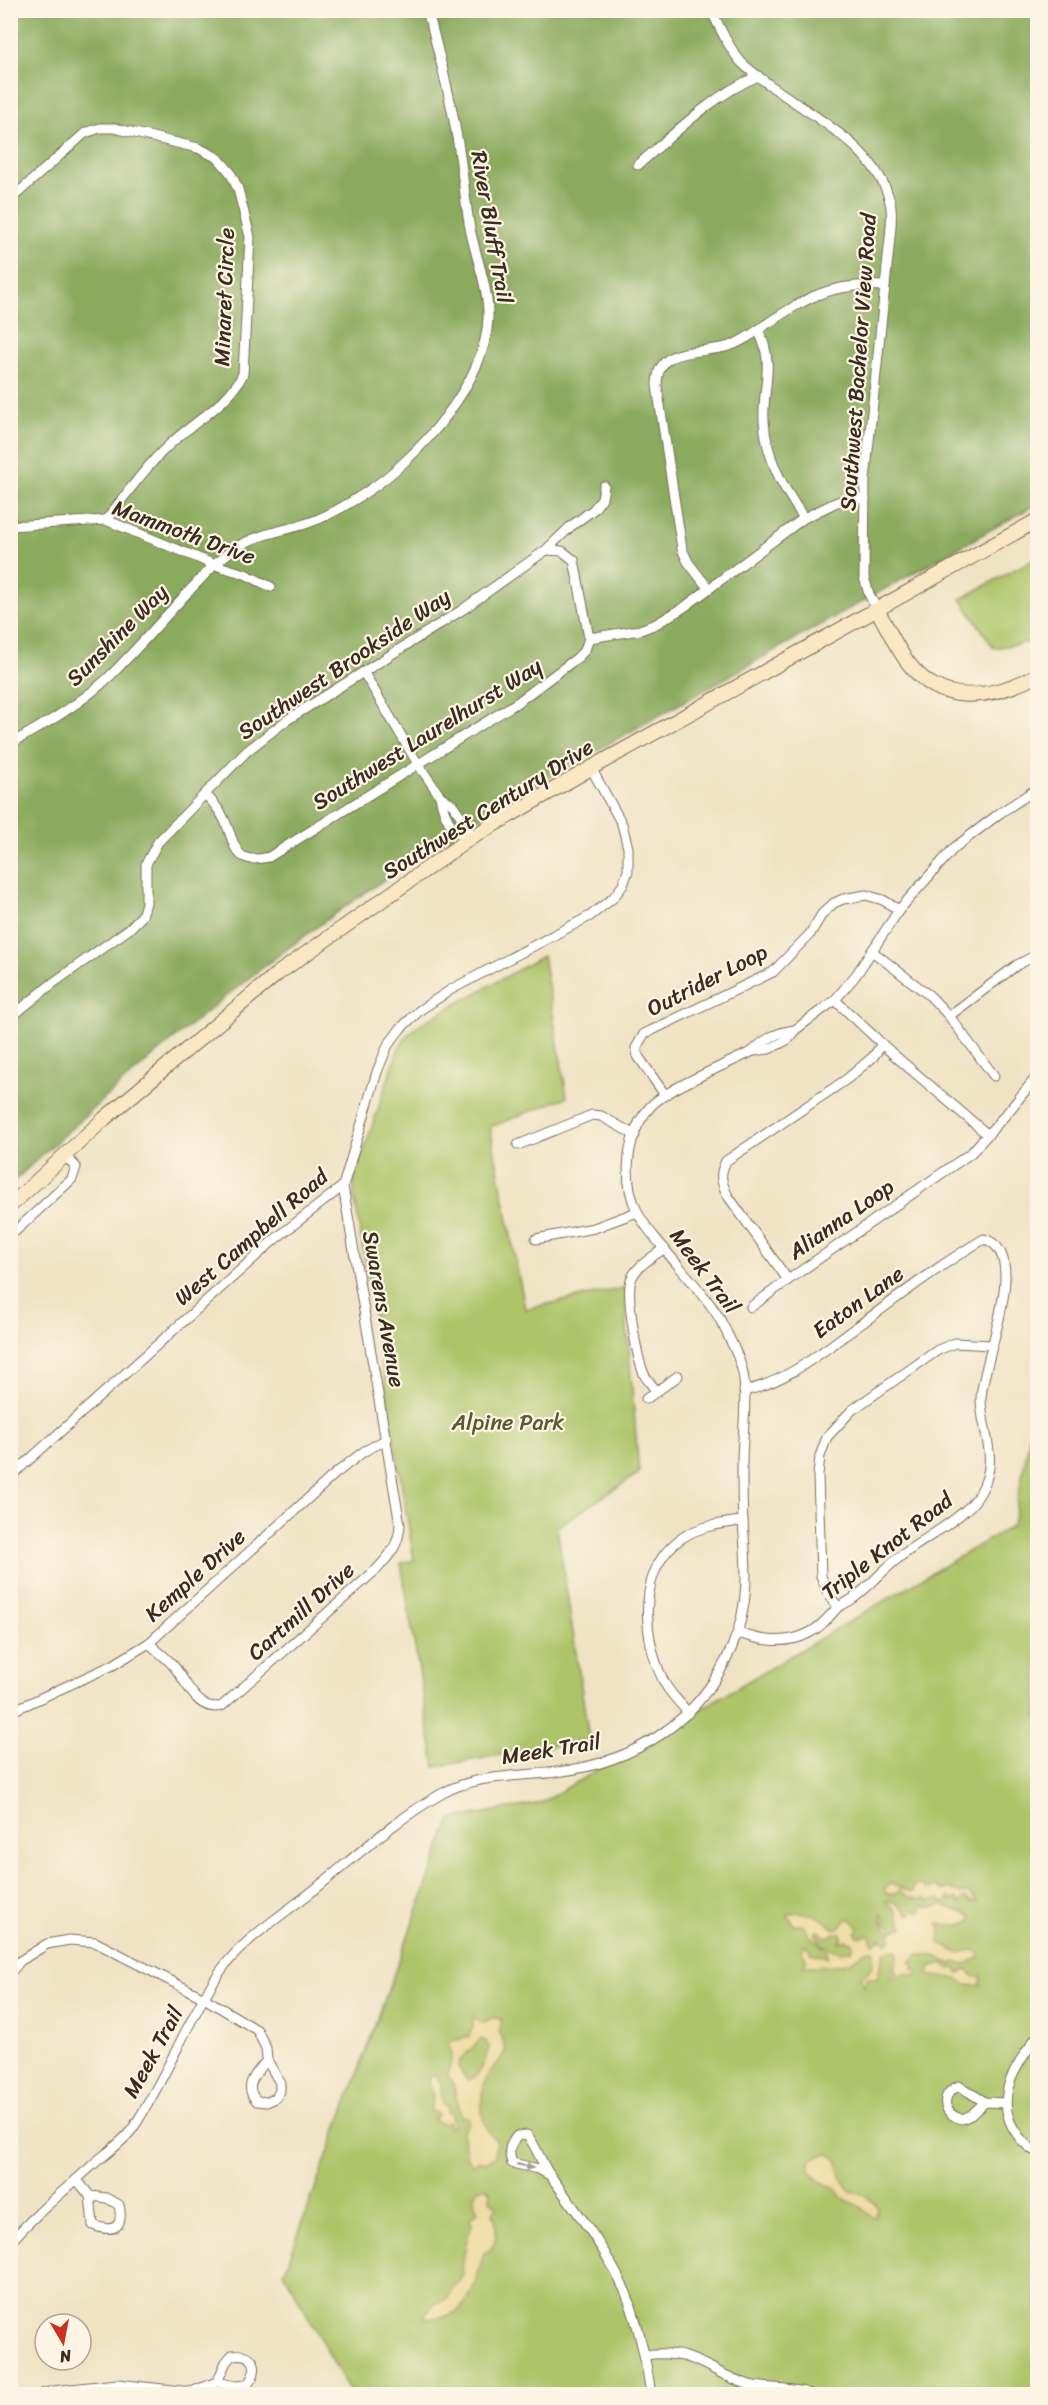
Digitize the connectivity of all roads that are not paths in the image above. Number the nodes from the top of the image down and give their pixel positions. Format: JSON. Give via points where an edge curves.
{"nodes":[{"id":1,"x":425,"y":10,"type":"edge"},
{"id":2,"x":711,"y":10,"type":"edge"},
{"id":3,"x":758,"y":76,"type":"junction"},
{"id":4,"x":638,"y":165,"type":"dead end"},
{"id":5,"x":10,"y":200,"type":"edge"},
{"id":6,"x":885,"y":286,"type":"junction"},
{"id":7,"x":758,"y":330,"type":"junction"},
{"id":8,"x":604,"y":486,"type":"dead end"},
{"id":9,"x":865,"y":498,"type":"junction"},
{"id":10,"x":804,"y":518,"type":"junction"},
{"id":11,"x":106,"y":520,"type":"junction"},
{"id":12,"x":1038,"y":520,"type":"edge"},
{"id":13,"x":10,"y":526,"type":"edge"},
{"id":14,"x":546,"y":550,"type":"junction"},
{"id":15,"x":214,"y":565,"type":"junction"},
{"id":16,"x":271,"y":587,"type":"dead end"},
{"id":17,"x":708,"y":588,"type":"junction"},
{"id":18,"x":878,"y":610,"type":"junction"},
{"id":19,"x":589,"y":638,"type":"junction"},
{"id":20,"x":364,"y":674,"type":"junction"},
{"id":21,"x":1038,"y":675,"type":"edge"},
{"id":22,"x":10,"y":744,"type":"edge"},
{"id":23,"x":418,"y":764,"type":"junction"},
{"id":24,"x":591,"y":768,"type":"junction"},
{"id":25,"x":1038,"y":788,"type":"edge"},
{"id":26,"x":205,"y":794,"type":"junction"},
{"id":27,"x":469,"y":839,"type":"junction"},
{"id":28,"x":899,"y":910,"type":"junction"},
{"id":29,"x":872,"y":951,"type":"junction"},
{"id":30,"x":1038,"y":954,"type":"edge"},
{"id":31,"x":835,"y":1000,"type":"junction"},
{"id":32,"x":949,"y":1016,"type":"junction"},
{"id":33,"x":10,"y":1018,"type":"edge"},
{"id":34,"x":882,"y":1044,"type":"junction"},
{"id":35,"x":1038,"y":1075,"type":"edge"},
{"id":36,"x":994,"y":1076,"type":"dead end"},
{"id":37,"x":664,"y":1095,"type":"junction"},
{"id":38,"x":635,"y":1135,"type":"junction"},
{"id":39,"x":988,"y":1136,"type":"junction"},
{"id":40,"x":518,"y":1145,"type":"dead end"},
{"id":41,"x":65,"y":1156,"type":"junction"},
{"id":42,"x":343,"y":1186,"type":"junction"},
{"id":43,"x":10,"y":1206,"type":"edge"},
{"id":44,"x":637,"y":1212,"type":"junction"},
{"id":45,"x":10,"y":1236,"type":"edge"},
{"id":46,"x":536,"y":1239,"type":"dead end"},
{"id":47,"x":991,"y":1241,"type":"joint"},
{"id":48,"x":664,"y":1248,"type":"junction"},
{"id":49,"x":788,"y":1280,"type":"junction"},
{"id":50,"x":751,"y":1307,"type":"dead end"},
{"id":51,"x":991,"y":1345,"type":"junction"},
{"id":52,"x":678,"y":1376,"type":"dead end"},
{"id":53,"x":656,"y":1391,"type":"junction"},
{"id":54,"x":744,"y":1391,"type":"junction"},
{"id":55,"x":646,"y":1398,"type":"dead end"},
{"id":56,"x":387,"y":1439,"type":"junction"},
{"id":57,"x":10,"y":1477,"type":"edge"},
{"id":58,"x":743,"y":1521,"type":"junction"},
{"id":59,"x":838,"y":1607,"type":"junction"},
{"id":60,"x":738,"y":1633,"type":"junction"},
{"id":61,"x":149,"y":1643,"type":"junction"},
{"id":62,"x":10,"y":1712,"type":"edge"},
{"id":63,"x":688,"y":1713,"type":"junction"},
{"id":64,"x":10,"y":1973,"type":"edge"},
{"id":65,"x":204,"y":1998,"type":"junction"},
{"id":66,"x":1038,"y":2035,"type":"edge"},
{"id":67,"x":267,"y":2060,"type":"dead end"},
{"id":68,"x":985,"y":2102,"type":"dead end"},
{"id":69,"x":1005,"y":2103,"type":"junction"},
{"id":70,"x":1038,"y":2153,"type":"edge"},
{"id":71,"x":550,"y":2175,"type":"junction"},
{"id":72,"x":76,"y":2180,"type":"junction"},
{"id":73,"x":90,"y":2196,"type":"dead end"},
{"id":74,"x":10,"y":2243,"type":"edge"},
{"id":75,"x":645,"y":2355,"type":"junction"},
{"id":76,"x":218,"y":2382,"type":"dead end"},
{"id":77,"x":41,"y":2394,"type":"edge"},
{"id":78,"x":651,"y":2394,"type":"edge"},
{"id":79,"x":810,"y":2394,"type":"edge"}],
"edges":[{"from":1,"to":15,"type":"street","name":"River Bluff Trail","via":[[456,132],[469,226],[486,294],[489,316],[482,353],[461,394],[442,419],[390,474],[331,514],[257,538]]},
{"from":2,"to":3,"type":"street","name":"Southwest Bachelor View Road","via":[[741,62]]},
{"from":3,"to":4,"type":"street","via":[[741,83],[688,121]]},
{"from":3,"to":6,"type":"street","name":"Southwest Bachelor View Road","via":[[836,130],[866,158],[879,177],[890,201],[892,221]]},
{"from":5,"to":11,"type":"street","name":"Minaret Circle","via":[[85,134],[114,128],[198,148],[218,158],[230,171],[244,211],[250,237],[243,374],[236,389],[153,460]]},
{"from":6,"to":7,"type":"street","via":[[860,284],[831,289],[797,304]]},
{"from":6,"to":9,"type":"street","name":"Southwest Bachelor View Road"},
{"from":7,"to":10,"type":"street","via":[[768,362],[764,419],[769,451],[783,486]]},
{"from":7,"to":17,"type":"street","via":[[730,346],[670,358],[660,366],[657,376],[681,542],[688,562]]},
{"from":8,"to":14,"type":"street","name":"Southwest Brookside Way","via":[[594,509]]},
{"from":9,"to":10,"type":"street","via":[[837,502]]},
{"from":9,"to":18,"type":"street","name":"Southwest Bachelor View Road","via":[[864,577]]},
{"from":10,"to":17,"type":"street"},
{"from":11,"to":13,"type":"street","name":"Mammoth Drive"},
{"from":11,"to":15,"type":"street","name":"Mammoth Drive"},
{"from":12,"to":18,"type":"main road","name":"Southwest Century Drive"},
{"from":14,"to":19,"type":"street","via":[[562,551],[573,560]]},
{"from":14,"to":20,"type":"street","name":"Southwest Brookside Way"},
{"from":15,"to":16,"type":"street","name":"Mammoth Drive"},
{"from":15,"to":22,"type":"street","name":"Sunshine Way","via":[[108,677],[67,711]]},
{"from":17,"to":19,"type":"street","via":[[656,624]]},
{"from":18,"to":21,"type":"main road","via":[[917,674],[936,686],[962,695],[983,695],[1011,689]]},
{"from":18,"to":24,"type":"main road","name":"Southwest Century Drive"},
{"from":19,"to":23,"type":"street","name":"Southwest Laurelhurst Way","via":[[585,650],[558,674]]},
{"from":20,"to":23,"type":"street"},
{"from":20,"to":26,"type":"street","name":"Southwest Brookside Way","via":[[265,736]]},
{"from":23,"to":26,"type":"street","name":"Southwest Laurelhurst Way","via":[[261,859],[245,858],[238,853],[217,806]]},
{"from":23,"to":27,"type":"street","via":[[440,795],[443,811],[456,833]]},
{"from":24,"to":27,"type":"main road","name":"Southwest Century Drive"},
{"from":24,"to":42,"type":"street","name":"West Campbell Road","via":[[622,824],[628,848],[628,871],[623,885],[590,916],[452,989],[401,1028],[377,1072]]},
{"from":25,"to":28,"type":"street","name":"Meek Trail","via":[[954,848]]},
{"from":26,"to":33,"type":"street","name":"Southwest Brookside Way","via":[[158,842],[146,864],[142,916]]},
{"from":27,"to":41,"type":"main road","name":"Southwest Century Drive","via":[[278,974]]},
{"from":28,"to":29,"type":"street","name":"Meek Trail"},
{"from":28,"to":37,"type":"street","name":"Outrider Loop","via":[[866,895],[834,903],[773,972],[644,1034],[636,1048],[638,1056]]},
{"from":29,"to":31,"type":"street","name":"Meek Trail"},
{"from":29,"to":32,"type":"street","via":[[930,996]]},
{"from":30,"to":32,"type":"street"},
{"from":31,"to":34,"type":"street"},
{"from":31,"to":37,"type":"street","name":"Meek Trail","via":[[795,1030],[764,1040],[753,1051]]},
{"from":32,"to":36,"type":"street"},
{"from":34,"to":39,"type":"street"},
{"from":34,"to":49,"type":"street","name":"Alianna Loop","via":[[847,1079],[726,1161],[721,1171],[728,1196]]},
{"from":35,"to":39,"type":"street","name":"Alianna Loop"},
{"from":37,"to":38,"type":"street","name":"Meek Trail","via":[[649,1108]]},
{"from":38,"to":40,"type":"street","via":[[592,1115]]},
{"from":38,"to":44,"type":"street","name":"Meek Trail","via":[[628,1168]]},
{"from":39,"to":49,"type":"street","name":"Alianna Loop","via":[[971,1153]]},
{"from":41,"to":43,"type":"main road","name":"Southwest Century Drive"},
{"from":41,"to":45,"type":"street","via":[[76,1167],[72,1179]]},
{"from":42,"to":56,"type":"street","name":"Swarens Avenue"},
{"from":42,"to":57,"type":"street","name":"West Campbell Road","via":[[274,1240]]},
{"from":44,"to":46,"type":"street","via":[[594,1228]]},
{"from":44,"to":48,"type":"street","name":"Meek Trail"},
{"from":47,"to":51,"type":"street","name":"Triple Knot Road","via":[[1005,1260],[1006,1286]]},
{"from":47,"to":54,"type":"street","name":"Eaton Lane","via":[[984,1239],[950,1259],[773,1383]]},
{"from":48,"to":53,"type":"street","via":[[631,1278],[629,1292],[639,1358]]},
{"from":48,"to":54,"type":"street","name":"Meek Trail","via":[[720,1318],[744,1376]]},
{"from":49,"to":50,"type":"street"},
{"from":51,"to":59,"type":"street","name":"Triple Knot Road","via":[[981,1400],[989,1464],[980,1492],[956,1519],[896,1560],[855,1598]]},
{"from":51,"to":59,"type":"street","via":[[954,1343],[938,1350],[852,1410],[827,1437],[818,1475],[821,1576]]},
{"from":52,"to":53,"type":"street"},
{"from":53,"to":55,"type":"street"},
{"from":54,"to":58,"type":"street","name":"Meek Trail"},
{"from":56,"to":61,"type":"street","name":"Kemple Drive","via":[[335,1474]]},
{"from":56,"to":61,"type":"street","name":"Cartmill Drive","via":[[400,1526],[396,1548],[229,1701],[206,1707],[172,1663]]},
{"from":58,"to":60,"type":"street","name":"Meek Trail","via":[[748,1563],[746,1602]]},
{"from":58,"to":63,"type":"street","via":[[708,1527],[681,1538],[657,1565],[646,1602],[652,1651],[663,1682]]},
{"from":59,"to":60,"type":"street","name":"Triple Knot Road","via":[[809,1633],[792,1639],[778,1641]]},
{"from":60,"to":63,"type":"street","name":"Meek Trail","via":[[724,1668]]},
{"from":61,"to":62,"type":"street","name":"Kemple Drive","via":[[113,1665]]},
{"from":63,"to":65,"type":"street","name":"Meek Trail","via":[[660,1736],[598,1766],[483,1779],[446,1791],[412,1812],[238,1949]]},
{"from":64,"to":65,"type":"street","via":[[20,1961],[47,1944],[69,1940],[96,1942]]},
{"from":65,"to":67,"type":"street","via":[[257,2030],[267,2048]]},
{"from":65,"to":72,"type":"street","name":"Meek Trail","via":[[131,2132]]},
{"from":66,"to":69,"type":"street","via":[[1016,2066]]},
{"from":68,"to":69,"type":"street"},
{"from":69,"to":70,"type":"street","via":[[1015,2133]]},
{"from":71,"to":71,"type":"street","one_way":true,"via":[[536,2145],[527,2135],[517,2136],[508,2152],[512,2163]]},
{"from":71,"to":75,"type":"street","via":[[579,2212],[614,2269],[626,2293]]},
{"from":72,"to":73,"type":"street"},
{"from":72,"to":74,"type":"street","name":"Meek Trail"},
{"from":75,"to":78,"type":"street"},
{"from":75,"to":79,"type":"street","via":[[684,2354],[748,2384]]},
{"from":76,"to":77,"type":"street","via":[[191,2392],[117,2384]]}]}
